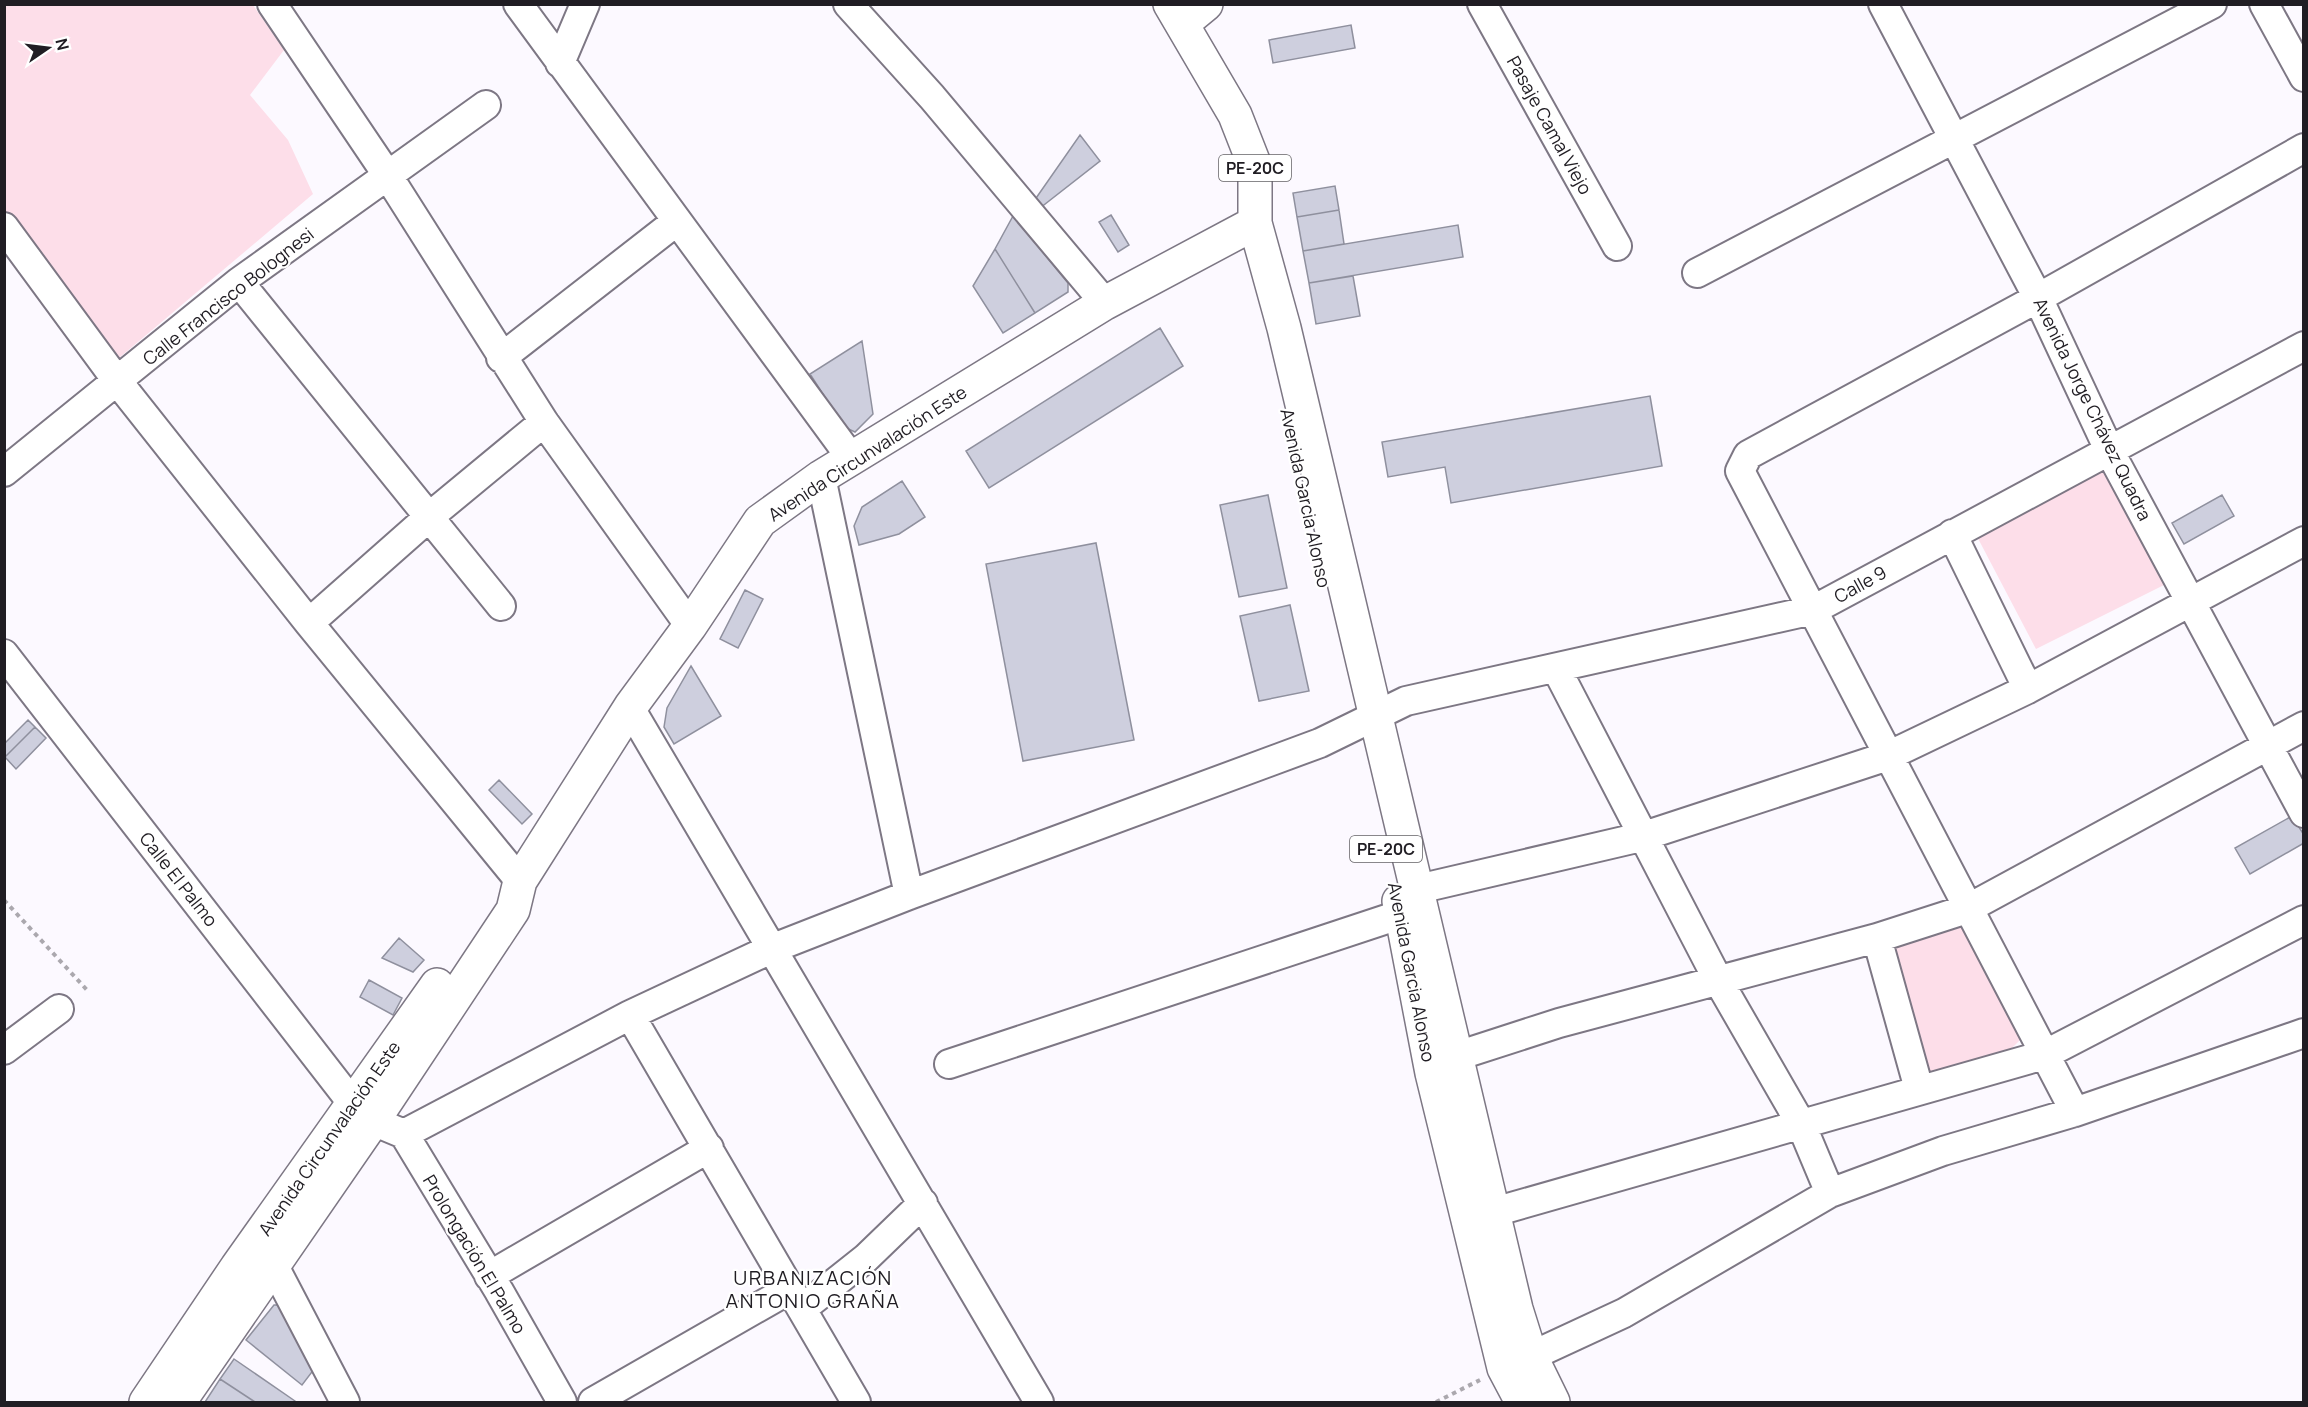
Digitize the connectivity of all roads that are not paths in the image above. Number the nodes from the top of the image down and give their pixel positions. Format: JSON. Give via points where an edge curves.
{"nodes":[{"id":1,"x":272,"y":4,"type":"edge"},
{"id":2,"x":518,"y":4,"type":"edge"},
{"id":3,"x":585,"y":4,"type":"edge"},
{"id":4,"x":848,"y":4,"type":"edge"},
{"id":5,"x":1482,"y":4,"type":"edge"},
{"id":6,"x":1883,"y":4,"type":"edge"},
{"id":7,"x":2212,"y":4,"type":"edge"},
{"id":8,"x":2264,"y":4,"type":"edge"},
{"id":9,"x":1186,"y":11,"type":"edge"},
{"id":10,"x":560,"y":63,"type":"junction"},
{"id":11,"x":2304,"y":77,"type":"edge"},
{"id":12,"x":486,"y":105,"type":"dead end"},
{"id":13,"x":1956,"y":140,"type":"junction"},
{"id":14,"x":2304,"y":147,"type":"edge"},
{"id":15,"x":388,"y":176,"type":"junction"},
{"id":16,"x":677,"y":221,"type":"junction"},
{"id":17,"x":1255,"y":223,"type":"junction"},
{"id":18,"x":4,"y":227,"type":"edge"},
{"id":19,"x":1617,"y":246,"type":"dead end"},
{"id":20,"x":1697,"y":273,"type":"dead end"},
{"id":21,"x":239,"y":282,"type":"junction"},
{"id":22,"x":2038,"y":298,"type":"junction"},
{"id":23,"x":1105,"y":303,"type":"junction"},
{"id":24,"x":2304,"y":346,"type":"edge"},
{"id":25,"x":501,"y":358,"type":"junction"},
{"id":26,"x":118,"y":382,"type":"junction"},
{"id":27,"x":544,"y":422,"type":"junction"},
{"id":28,"x":2110,"y":452,"type":"junction"},
{"id":29,"x":852,"y":459,"type":"junction"},
{"id":30,"x":4,"y":472,"type":"edge"},
{"id":31,"x":821,"y":477,"type":"junction"},
{"id":32,"x":429,"y":517,"type":"junction"},
{"id":33,"x":1952,"y":534,"type":"junction"},
{"id":34,"x":2304,"y":540,"type":"edge"},
{"id":35,"x":2191,"y":602,"type":"junction"},
{"id":36,"x":501,"y":606,"type":"dead end"},
{"id":37,"x":1814,"y":610,"type":"junction"},
{"id":38,"x":309,"y":623,"type":"junction"},
{"id":39,"x":690,"y":626,"type":"junction"},
{"id":40,"x":4,"y":654,"type":"edge"},
{"id":41,"x":1556,"y":668,"type":"junction"},
{"id":42,"x":2028,"y":689,"type":"junction"},
{"id":43,"x":630,"y":708,"type":"junction"},
{"id":44,"x":1366,"y":719,"type":"junction"},
{"id":45,"x":2304,"y":726,"type":"edge"},
{"id":46,"x":2267,"y":745,"type":"junction"},
{"id":47,"x":1888,"y":756,"type":"junction"},
{"id":48,"x":2304,"y":813,"type":"edge"},
{"id":49,"x":1641,"y":837,"type":"junction"},
{"id":50,"x":520,"y":881,"type":"junction"},
{"id":51,"x":909,"y":895,"type":"junction"},
{"id":52,"x":1410,"y":901,"type":"junction"},
{"id":53,"x":1967,"y":909,"type":"junction"},
{"id":54,"x":2304,"y":920,"type":"edge"},
{"id":55,"x":1877,"y":938,"type":"junction"},
{"id":56,"x":771,"y":949,"type":"junction"},
{"id":57,"x":1718,"y":980,"type":"junction"},
{"id":58,"x":59,"y":1010,"type":"dead end"},
{"id":59,"x":630,"y":1015,"type":"junction"},
{"id":60,"x":2304,"y":1033,"type":"edge"},
{"id":61,"x":4,"y":1050,"type":"edge"},
{"id":62,"x":2044,"y":1055,"type":"junction"},
{"id":63,"x":949,"y":1064,"type":"dead end"},
{"id":64,"x":1445,"y":1065,"type":"junction"},
{"id":65,"x":1919,"y":1089,"type":"junction"},
{"id":66,"x":363,"y":1112,"type":"junction"},
{"id":67,"x":2075,"y":1112,"type":"junction"},
{"id":68,"x":1801,"y":1124,"type":"junction"},
{"id":69,"x":404,"y":1134,"type":"junction"},
{"id":70,"x":709,"y":1148,"type":"junction"},
{"id":71,"x":1830,"y":1193,"type":"junction"},
{"id":72,"x":923,"y":1203,"type":"junction"},
{"id":73,"x":1481,"y":1216,"type":"junction"},
{"id":74,"x":259,"y":1237,"type":"junction"},
{"id":75,"x":273,"y":1266,"type":"junction"},
{"id":76,"x":489,"y":1276,"type":"junction"},
{"id":77,"x":797,"y":1299,"type":"junction"},
{"id":78,"x":1518,"y":1362,"type":"junction"},
{"id":79,"x":146,"y":1402,"type":"edge"},
{"id":80,"x":179,"y":1402,"type":"edge"},
{"id":81,"x":345,"y":1402,"type":"edge"},
{"id":82,"x":562,"y":1402,"type":"edge"},
{"id":83,"x":593,"y":1402,"type":"edge"},
{"id":84,"x":856,"y":1402,"type":"edge"},
{"id":85,"x":1040,"y":1402,"type":"edge"},
{"id":86,"x":1522,"y":1402,"type":"edge"},
{"id":87,"x":1552,"y":1402,"type":"edge"}],
"edges":[{"from":1,"to":15,"type":"street"},
{"from":2,"to":10,"type":"street"},
{"from":3,"to":10,"type":"street"},
{"from":4,"to":23,"type":"street","via":[[932,97]]},
{"from":5,"to":19,"type":"street","name":"Pasaje Camal Viejo"},
{"from":6,"to":13,"type":"street","name":"Avenida Jorge Chávez Quadra"},
{"from":7,"to":13,"type":"street"},
{"from":8,"to":11,"type":"street"},
{"from":9,"to":17,"type":"main road","name":"Avenida Garcia Alonso","number":"PE-20C","via":[[1255,166]]},
{"from":10,"to":16,"type":"street"},
{"from":12,"to":15,"type":"street","name":"Calle Francisco Bolognesi"},
{"from":13,"to":20,"type":"street"},
{"from":13,"to":22,"type":"street","name":"Avenida Jorge Chávez Quadra"},
{"from":14,"to":22,"type":"street"},
{"from":15,"to":21,"type":"street","name":"Calle Francisco Bolognesi"},
{"from":15,"to":25,"type":"street"},
{"from":16,"to":25,"type":"street"},
{"from":16,"to":29,"type":"street"},
{"from":17,"to":23,"type":"main road","name":"Avenida Circunvalación Este"},
{"from":17,"to":44,"type":"main road","name":"Avenida Garcia Alonso","number":"PE-20C","via":[[1284,328],[1284,404]]},
{"from":18,"to":26,"type":"street"},
{"from":21,"to":26,"type":"street","name":"Calle Francisco Bolognesi"},
{"from":21,"to":32,"type":"street"},
{"from":22,"to":28,"type":"street","name":"Avenida Jorge Chávez Quadra"},
{"from":22,"to":37,"type":"street","via":[[1748,455],[1740,471]]},
{"from":23,"to":29,"type":"main road","name":"Avenida Circunvalación Este"},
{"from":24,"to":28,"type":"street","name":"Calle 9"},
{"from":25,"to":27,"type":"street"},
{"from":26,"to":30,"type":"street","name":"Calle Francisco Bolognesi"},
{"from":26,"to":38,"type":"street"},
{"from":27,"to":32,"type":"street"},
{"from":27,"to":39,"type":"street"},
{"from":28,"to":33,"type":"street","name":"Calle 9"},
{"from":28,"to":35,"type":"street","name":"Avenida Jorge Chávez Quadra"},
{"from":29,"to":31,"type":"main road","name":"Avenida Circunvalación Este"},
{"from":31,"to":39,"type":"main road","name":"Avenida Circunvalación Este","via":[[760,521]]},
{"from":31,"to":51,"type":"street"},
{"from":32,"to":36,"type":"street"},
{"from":32,"to":38,"type":"street"},
{"from":33,"to":37,"type":"street","name":"Calle 9"},
{"from":33,"to":42,"type":"street"},
{"from":34,"to":35,"type":"street"},
{"from":35,"to":42,"type":"street"},
{"from":35,"to":46,"type":"street","name":"Avenida Jorge Chávez Quadra"},
{"from":37,"to":41,"type":"street","name":"Calle 9"},
{"from":37,"to":47,"type":"street"},
{"from":38,"to":50,"type":"street"},
{"from":39,"to":43,"type":"main road","name":"Avenida Circunvalación Este"},
{"from":40,"to":66,"type":"street","name":"Calle El Palmo"},
{"from":41,"to":44,"type":"street","name":"Calle 9","via":[[1406,701]]},
{"from":41,"to":49,"type":"street"},
{"from":42,"to":47,"type":"street"},
{"from":43,"to":50,"type":"main road","name":"Avenida Circunvalación Este"},
{"from":43,"to":56,"type":"street"},
{"from":44,"to":51,"type":"street","name":"Calle 9","via":[[1320,743]]},
{"from":44,"to":52,"type":"main road","name":"Avenida Garcia Alonso","number":"PE-20C"},
{"from":45,"to":46,"type":"street"},
{"from":46,"to":48,"type":"street","name":"Avenida Jorge Chávez Quadra"},
{"from":46,"to":53,"type":"street"},
{"from":47,"to":49,"type":"street"},
{"from":47,"to":53,"type":"street"},
{"from":49,"to":52,"type":"street"},
{"from":49,"to":57,"type":"street"},
{"from":50,"to":66,"type":"main road","name":"Avenida Circunvalación Este","via":[[513,910]]},
{"from":51,"to":56,"type":"street","name":"Calle 9"},
{"from":52,"to":63,"type":"street"},
{"from":52,"to":64,"type":"main road","name":"Avenida Garcia Alonso","number":"PE-20C"},
{"from":53,"to":55,"type":"street"},
{"from":53,"to":62,"type":"street"},
{"from":54,"to":62,"type":"street"},
{"from":55,"to":57,"type":"street"},
{"from":55,"to":65,"type":"street"},
{"from":56,"to":59,"type":"street","name":"Calle 9"},
{"from":56,"to":72,"type":"street"},
{"from":57,"to":64,"type":"street","via":[[1559,1023]]},
{"from":57,"to":68,"type":"street"},
{"from":58,"to":61,"type":"street"},
{"from":59,"to":69,"type":"street","name":"Calle 9"},
{"from":59,"to":70,"type":"street"},
{"from":60,"to":67,"type":"street"},
{"from":62,"to":65,"type":"street"},
{"from":62,"to":67,"type":"street"},
{"from":64,"to":73,"type":"main road","name":"Avenida Garcia Alonso","number":"PE-20C"},
{"from":65,"to":68,"type":"street"},
{"from":66,"to":69,"type":"street"},
{"from":66,"to":74,"type":"main road","name":"Avenida Circunvalación Este"},
{"from":66,"to":75,"type":"main road","name":"Avenida Circunvalación Este"},
{"from":67,"to":71,"type":"street","via":[[1943,1151]]},
{"from":68,"to":71,"type":"street"},
{"from":68,"to":73,"type":"street"},
{"from":69,"to":76,"type":"street","name":"Prolongación El Palmo"},
{"from":70,"to":76,"type":"street"},
{"from":70,"to":77,"type":"street"},
{"from":71,"to":78,"type":"street","via":[[1624,1313]]},
{"from":72,"to":77,"type":"street","via":[[866,1258]]},
{"from":72,"to":85,"type":"street"},
{"from":73,"to":78,"type":"main road","name":"Avenida Garcia Alonso","number":"PE-20C"},
{"from":74,"to":75,"type":"street"},
{"from":74,"to":79,"type":"main road","name":"Avenida Circunvalación Este"},
{"from":75,"to":80,"type":"main road","name":"Avenida Circunvalación Este"},
{"from":75,"to":81,"type":"street"},
{"from":76,"to":82,"type":"street","name":"Prolongación El Palmo"},
{"from":77,"to":83,"type":"street"},
{"from":77,"to":84,"type":"street"},
{"from":78,"to":86,"type":"main road","number":"PE-20C"},
{"from":78,"to":87,"type":"main road","number":"PE-20C"}]}
